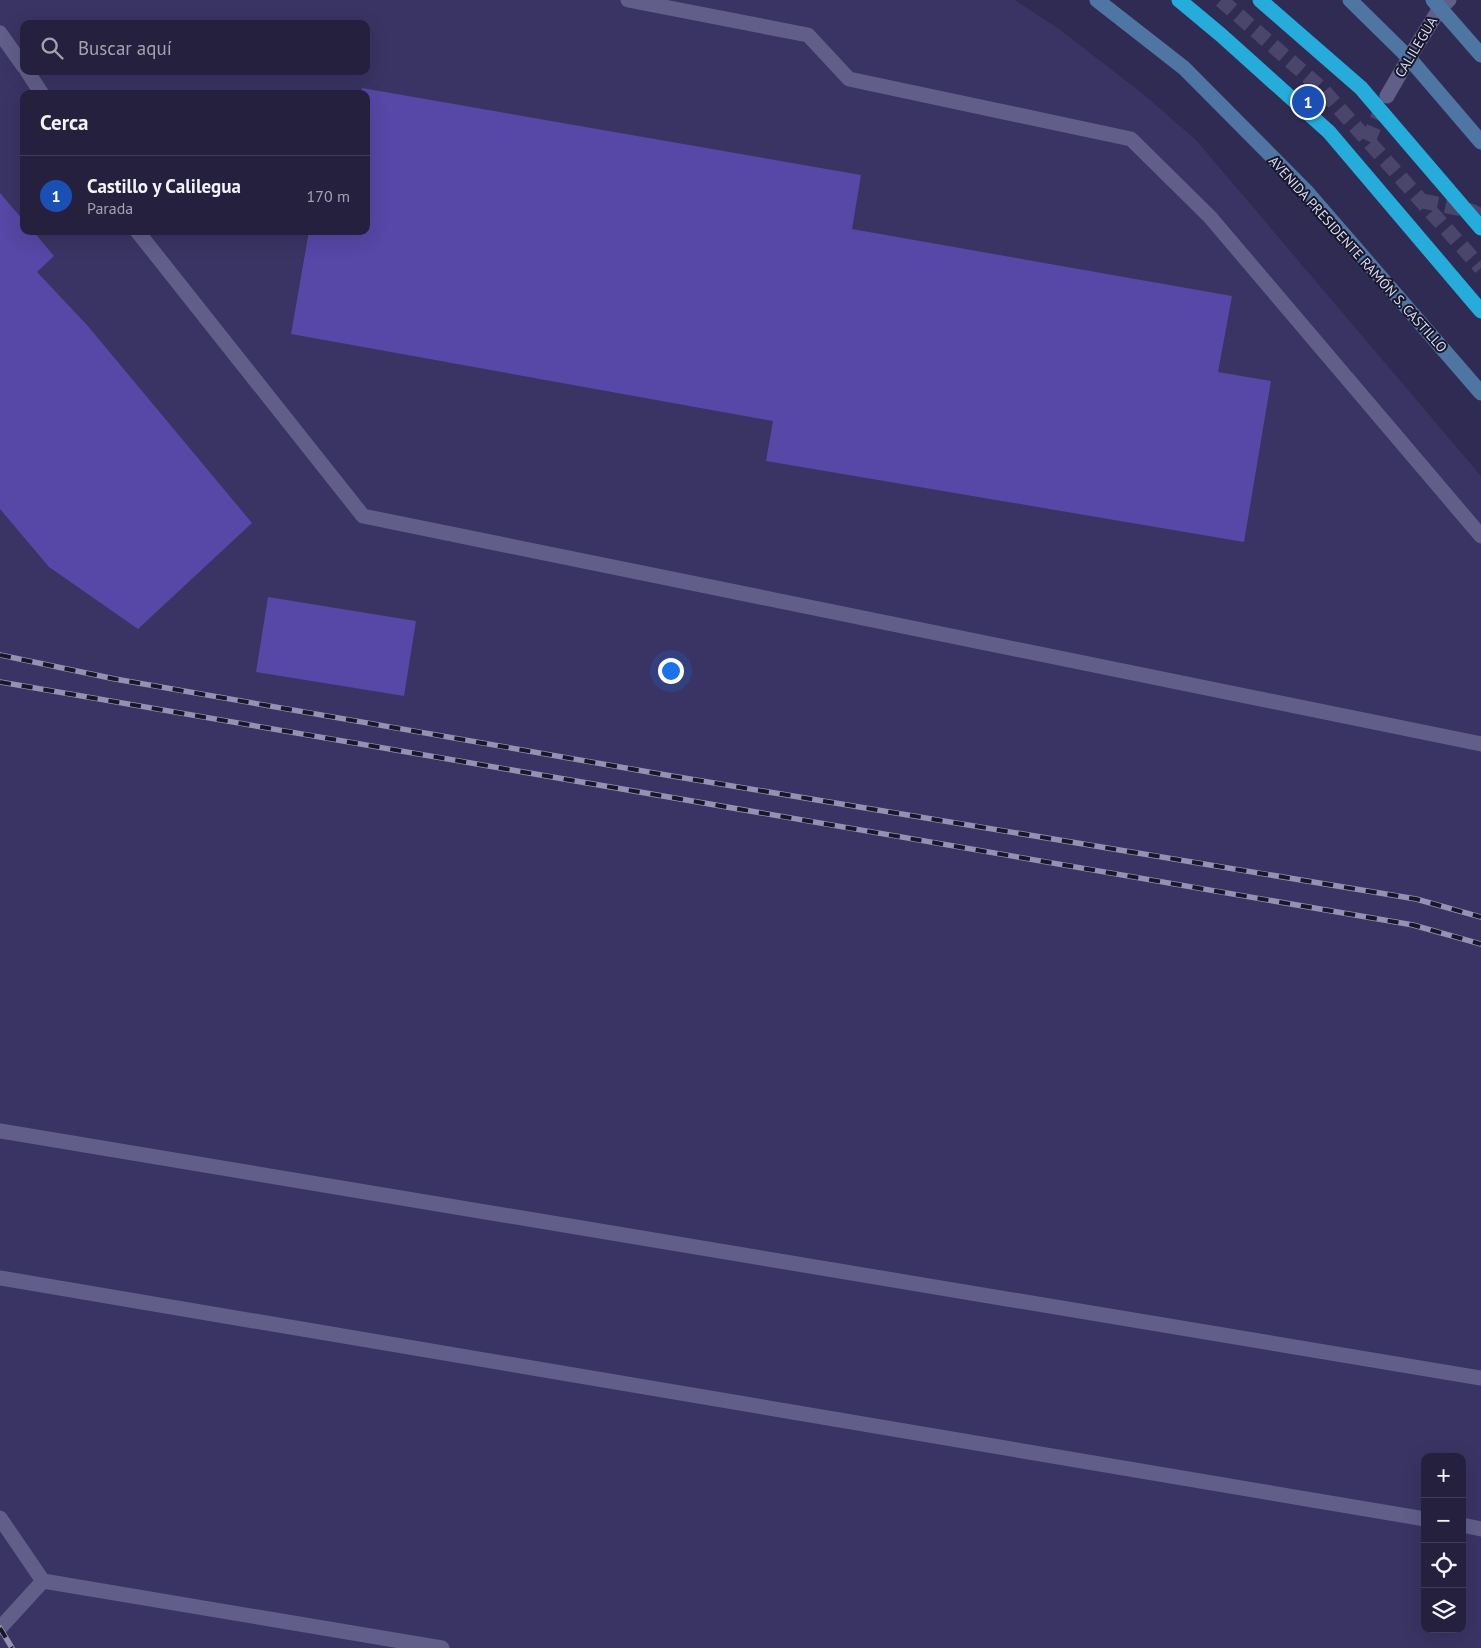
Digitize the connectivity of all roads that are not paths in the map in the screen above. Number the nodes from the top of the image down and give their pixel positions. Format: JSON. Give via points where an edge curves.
{"nodes":[{"id":1,"x":628,"y":0,"type":"edge"},
{"id":2,"x":1097,"y":0,"type":"edge"},
{"id":3,"x":1179,"y":0,"type":"edge"},
{"id":4,"x":1260,"y":0,"type":"edge"},
{"id":5,"x":1350,"y":0,"type":"edge"},
{"id":6,"x":1441,"y":3,"type":"edge"},
{"id":7,"x":0,"y":33,"type":"edge"},
{"id":8,"x":1481,"y":55,"type":"edge"},
{"id":9,"x":1409,"y":58,"type":"junction"},
{"id":10,"x":20,"y":61,"type":"edge"},
{"id":11,"x":30,"y":75,"type":"edge"},
{"id":12,"x":39,"y":90,"type":"edge"},
{"id":13,"x":1387,"y":96,"type":"tunnel mouth"},
{"id":14,"x":1481,"y":142,"type":"edge"},
{"id":15,"x":1481,"y":228,"type":"edge"},
{"id":16,"x":140,"y":235,"type":"edge"},
{"id":17,"x":1481,"y":311,"type":"edge"},
{"id":18,"x":1481,"y":393,"type":"edge"},
{"id":19,"x":1481,"y":536,"type":"edge"},
{"id":20,"x":1481,"y":744,"type":"edge"},
{"id":21,"x":0,"y":1131,"type":"edge"},
{"id":22,"x":0,"y":1278,"type":"edge"},
{"id":23,"x":1481,"y":1378,"type":"edge"},
{"id":24,"x":0,"y":1518,"type":"edge"},
{"id":25,"x":1421,"y":1518,"type":"edge"},
{"id":26,"x":1466,"y":1526,"type":"edge"},
{"id":27,"x":1481,"y":1528,"type":"edge"},
{"id":28,"x":43,"y":1581,"type":"junction"},
{"id":29,"x":0,"y":1628,"type":"edge"},
{"id":30,"x":442,"y":1648,"type":"edge"}],
"edges":[{"from":1,"to":19,"type":"street","via":[[808,35],[849,79],[1131,139],[1210,218]]},
{"from":2,"to":18,"type":"main road","name":"AVENIDA PRESIDENTE RAMÓN S. CASTILLO","via":[[1184,68],[1306,191]]},
{"from":3,"to":17,"type":"highway","via":[[1329,132]]},
{"from":4,"to":15,"type":"highway","via":[[1361,88]]},
{"from":5,"to":9,"type":"main road"},
{"from":6,"to":8,"type":"main road"},
{"from":6,"to":9,"type":"street","name":"CALILEGUA"},
{"from":7,"to":10,"type":"street"},
{"from":9,"to":13,"type":"street","name":"CALILEGUA"},
{"from":9,"to":14,"type":"main road"},
{"from":11,"to":12,"type":"street"},
{"from":16,"to":20,"type":"street","via":[[363,516]]},
{"from":21,"to":23,"type":"street"},
{"from":22,"to":25,"type":"street"},
{"from":24,"to":28,"type":"street"},
{"from":26,"to":27,"type":"street"},
{"from":28,"to":29,"type":"street"},
{"from":28,"to":30,"type":"street"}]}
